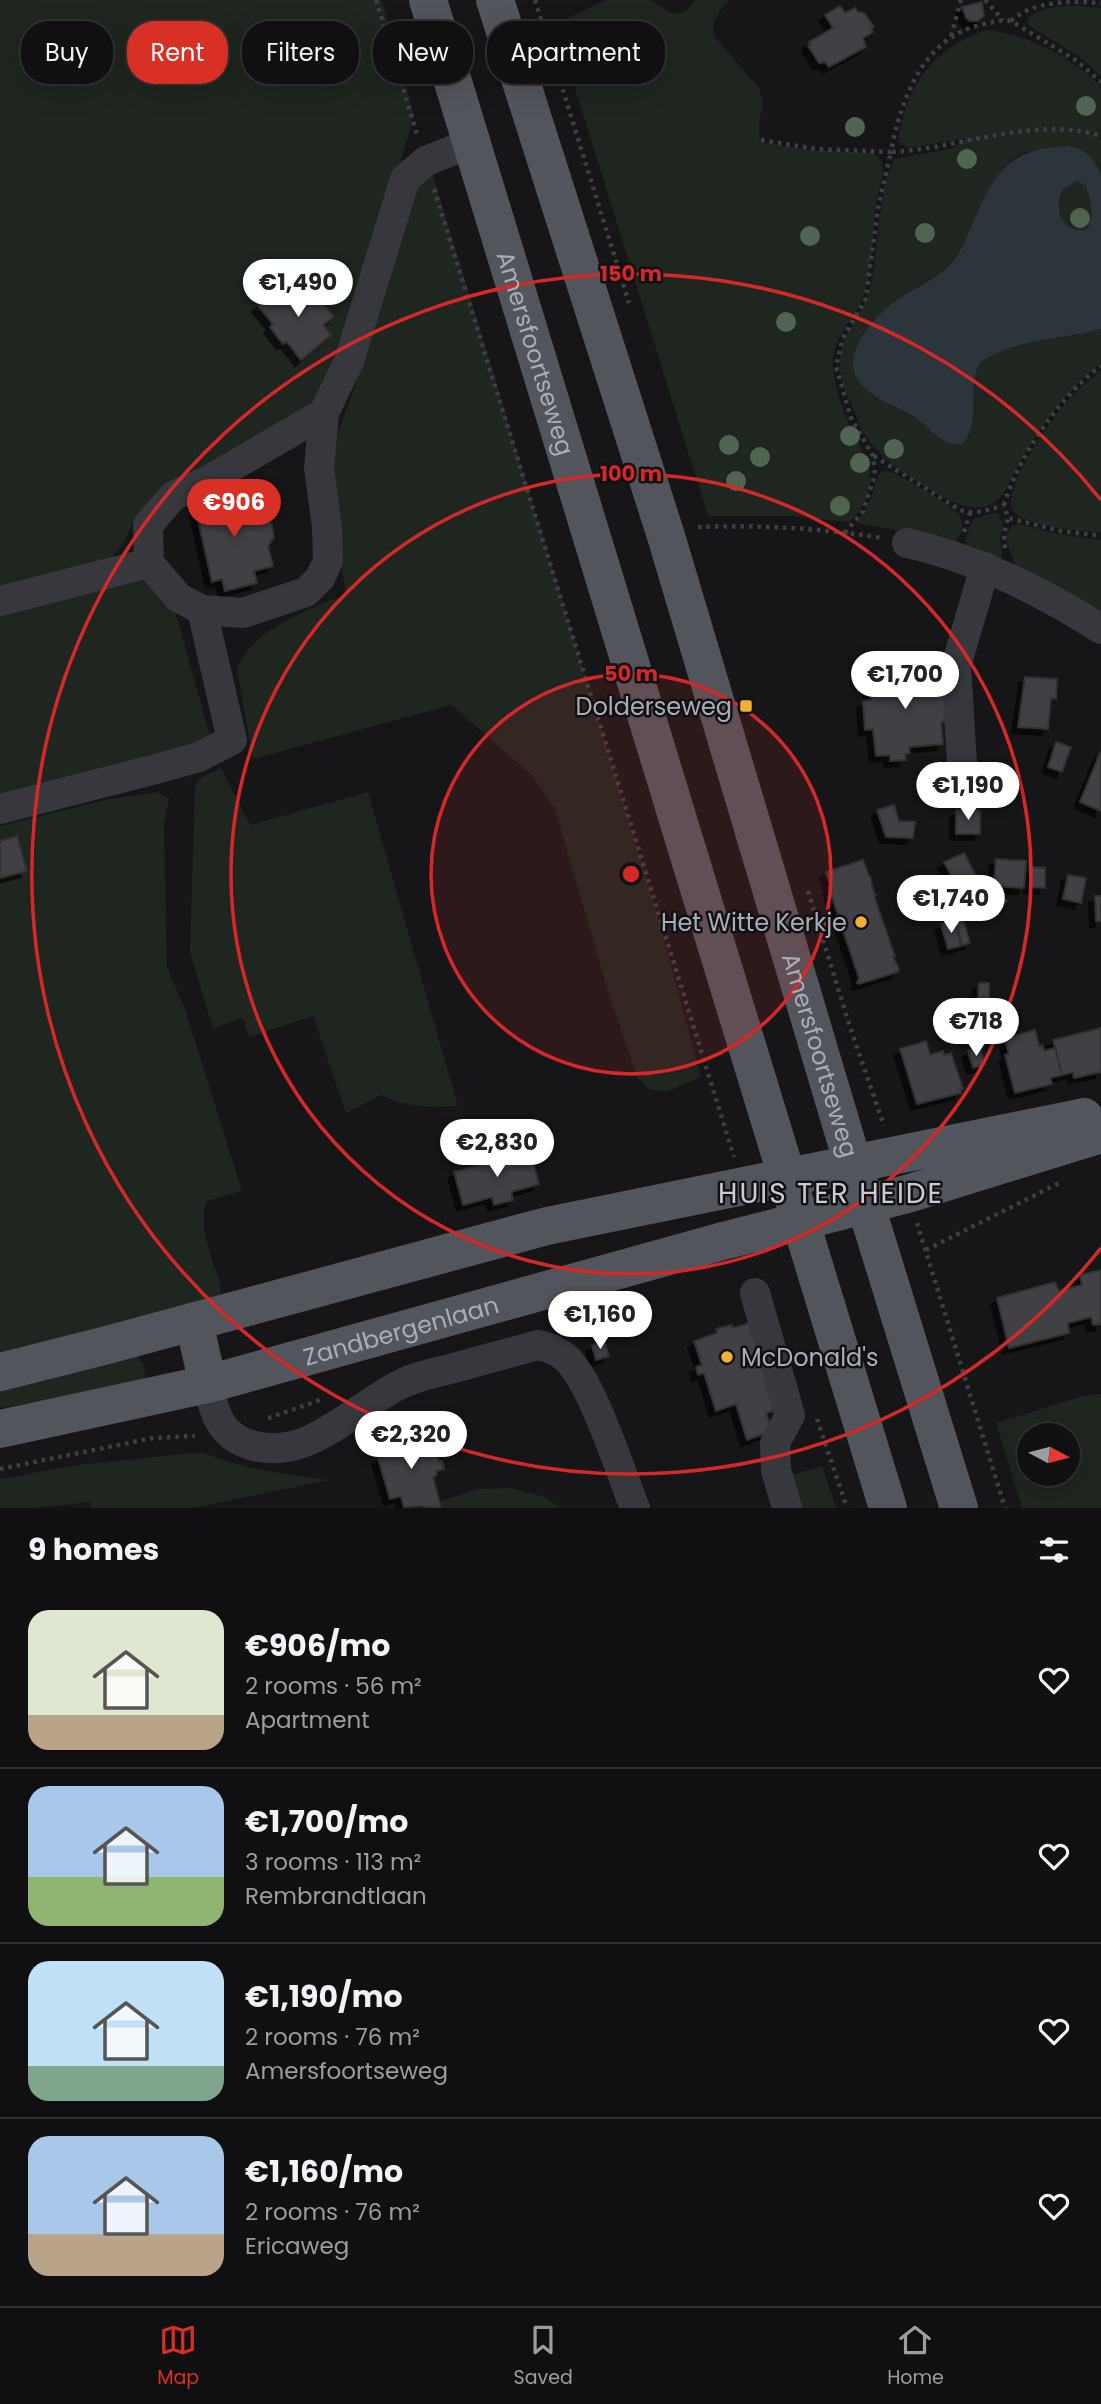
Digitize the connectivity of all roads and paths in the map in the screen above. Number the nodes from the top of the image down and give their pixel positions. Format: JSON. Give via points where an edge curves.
{"nodes":[{"id":1,"x":376,"y":0,"type":"edge"},
{"id":2,"x":428,"y":0,"type":"edge"},
{"id":3,"x":495,"y":0,"type":"edge"},
{"id":4,"x":961,"y":0,"type":"edge"},
{"id":5,"x":985,"y":0,"type":"edge"},
{"id":6,"x":1101,"y":3,"type":"edge"},
{"id":7,"x":1003,"y":20,"type":"junction"},
{"id":8,"x":1011,"y":21,"type":"junction"},
{"id":9,"x":950,"y":38,"type":"junction"},
{"id":10,"x":1101,"y":82,"type":"edge"},
{"id":11,"x":1101,"y":136,"type":"edge"},
{"id":12,"x":761,"y":140,"type":"dead end"},
{"id":13,"x":471,"y":143,"type":"junction"},
{"id":14,"x":891,"y":152,"type":"junction"},
{"id":15,"x":426,"y":161,"type":"junction"},
{"id":16,"x":1101,"y":366,"type":"edge"},
{"id":17,"x":324,"y":413,"type":"junction"},
{"id":18,"x":873,"y":456,"type":"junction"},
{"id":19,"x":1004,"y":505,"type":"junction"},
{"id":20,"x":698,"y":527,"type":"dead end"},
{"id":21,"x":845,"y":533,"type":"junction"},
{"id":22,"x":1101,"y":536,"type":"edge"},
{"id":23,"x":906,"y":542,"type":"joint"},
{"id":24,"x":149,"y":563,"type":"junction"},
{"id":25,"x":985,"y":567,"type":"junction"},
{"id":26,"x":0,"y":601,"type":"edge"},
{"id":27,"x":202,"y":610,"type":"junction"},
{"id":28,"x":1101,"y":629,"type":"edge"},
{"id":29,"x":962,"y":763,"type":"dead end"},
{"id":30,"x":0,"y":809,"type":"edge"},
{"id":31,"x":1101,"y":1113,"type":"edge"},
{"id":32,"x":1101,"y":1134,"type":"edge"},
{"id":33,"x":853,"y":1164,"type":"junction"},
{"id":34,"x":786,"y":1177,"type":"junction"},
{"id":35,"x":1067,"y":1179,"type":"dead end"},
{"id":36,"x":743,"y":1186,"type":"junction"},
{"id":37,"x":907,"y":1194,"type":"junction"},
{"id":38,"x":866,"y":1205,"type":"junction"},
{"id":39,"x":799,"y":1222,"type":"junction"},
{"id":40,"x":926,"y":1250,"type":"junction"},
{"id":41,"x":755,"y":1293,"type":"dead end"},
{"id":42,"x":194,"y":1322,"type":"junction"},
{"id":43,"x":0,"y":1372,"type":"edge"},
{"id":44,"x":208,"y":1384,"type":"junction"},
{"id":45,"x":0,"y":1429,"type":"edge"},
{"id":46,"x":225,"y":1432,"type":"junction"},
{"id":47,"x":0,"y":1469,"type":"edge"},
{"id":48,"x":635,"y":1508,"type":"edge"},
{"id":49,"x":788,"y":1508,"type":"edge"},
{"id":50,"x":888,"y":1508,"type":"edge"},
{"id":51,"x":959,"y":1508,"type":"edge"},
{"id":52,"x":1005,"y":1508,"type":"edge"}],
"edges":[{"from":1,"to":15,"type":"path","name":"Amersfoortseweg"},
{"from":2,"to":13,"type":"main road","name":"Amersfoortseweg"},
{"from":3,"to":33,"type":"main road","name":"Amersfoortseweg","via":[[666,536]]},
{"from":4,"to":9,"type":"path"},
{"from":5,"to":7,"type":"path"},
{"from":6,"to":8,"type":"path","via":[[1039,6]]},
{"from":7,"to":8,"type":"path"},
{"from":7,"to":9,"type":"path","via":[[968,27]]},
{"from":8,"to":10,"type":"path","via":[[1077,61]]},
{"from":9,"to":14,"type":"path","via":[[924,64],[909,88]]},
{"from":11,"to":14,"type":"path","via":[[1048,129]]},
{"from":12,"to":14,"type":"path","via":[[816,149]]},
{"from":13,"to":15,"type":"street"},
{"from":13,"to":34,"type":"main road","name":"Amersfoortseweg"},
{"from":14,"to":18,"type":"path","via":[[866,298],[838,348],[836,366],[851,418]]},
{"from":15,"to":17,"type":"street","via":[[405,179],[349,361]]},
{"from":15,"to":36,"type":"path","name":"Amersfoortseweg"},
{"from":16,"to":19,"type":"path","via":[[1057,410],[1027,455]]},
{"from":17,"to":24,"type":"street","via":[[173,496],[148,524]]},
{"from":17,"to":27,"type":"street","via":[[319,468],[328,561],[320,578],[306,592],[243,613]]},
{"from":18,"to":19,"type":"path","via":[[960,510],[978,512]]},
{"from":18,"to":21,"type":"path","via":[[868,499]]},
{"from":19,"to":22,"type":"path","via":[[1008,518]]},
{"from":20,"to":21,"type":"path"},
{"from":21,"to":23,"type":"path"},
{"from":23,"to":25,"type":"street"},
{"from":24,"to":26,"type":"street"},
{"from":24,"to":27,"type":"street","via":[[179,598]]},
{"from":25,"to":28,"type":"street"},
{"from":25,"to":29,"type":"street","via":[[956,666]]},
{"from":27,"to":30,"type":"street","via":[[232,740],[199,757]]},
{"from":31,"to":33,"type":"main road"},
{"from":32,"to":37,"type":"main road"},
{"from":33,"to":34,"type":"main road"},
{"from":33,"to":38,"type":"main road","name":"Amersfoortseweg"},
{"from":34,"to":36,"type":"main road"},
{"from":34,"to":39,"type":"main road","name":"Amersfoortseweg"},
{"from":35,"to":40,"type":"path"},
{"from":36,"to":42,"type":"main road","via":[[547,1226]]},
{"from":37,"to":38,"type":"main road"},
{"from":37,"to":40,"type":"path"},
{"from":38,"to":39,"type":"main road","name":"Zandbergenlaan"},
{"from":38,"to":51,"type":"main road","name":"Amersfoortseweg"},
{"from":39,"to":44,"type":"main road","name":"Zandbergenlaan"},
{"from":39,"to":50,"type":"main road","name":"Amersfoortseweg"},
{"from":40,"to":52,"type":"path"},
{"from":41,"to":49,"type":"street","via":[[790,1415],[775,1443],[776,1470]]},
{"from":42,"to":43,"type":"main road"},
{"from":42,"to":44,"type":"main road"},
{"from":44,"to":45,"type":"main road","name":"Zandbergenlaan"},
{"from":44,"to":46,"type":"street"},
{"from":46,"to":47,"type":"path","via":[[153,1438]]},
{"from":46,"to":48,"type":"street","via":[[265,1450],[287,1448],[321,1434],[400,1384],[538,1345],[556,1350],[575,1368]]}]}
